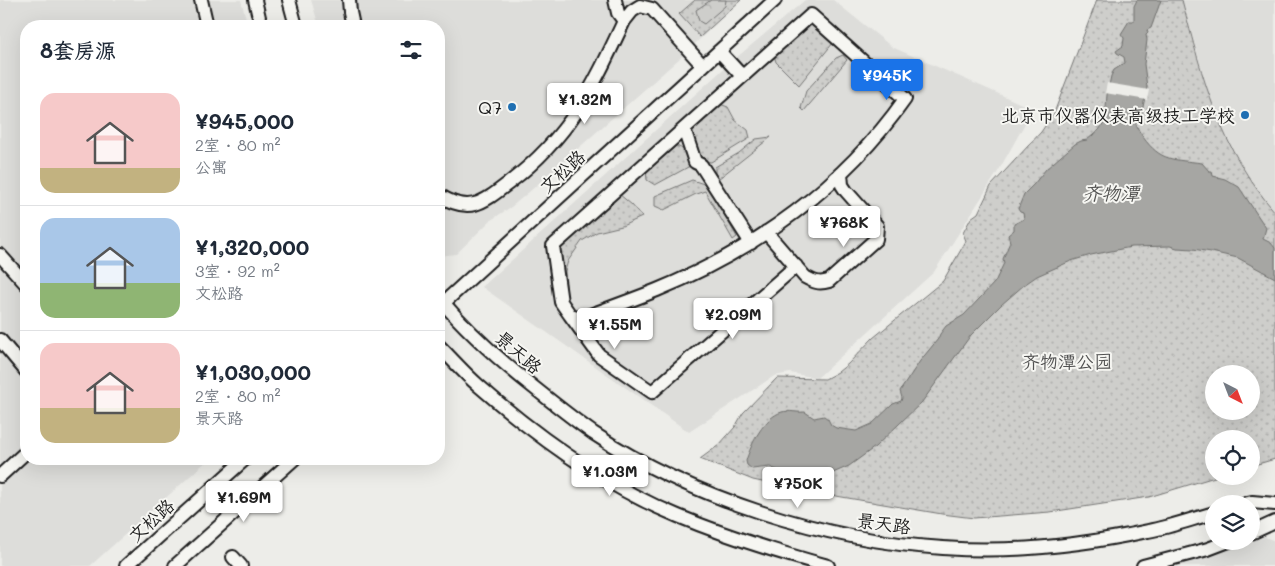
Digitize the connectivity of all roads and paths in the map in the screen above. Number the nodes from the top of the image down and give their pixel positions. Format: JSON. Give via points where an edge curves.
{"nodes":[{"id":1,"x":201,"y":0,"type":"edge"},
{"id":2,"x":255,"y":0,"type":"edge"},
{"id":3,"x":289,"y":0,"type":"edge"},
{"id":4,"x":349,"y":0,"type":"edge"},
{"id":5,"x":615,"y":0,"type":"edge"},
{"id":6,"x":776,"y":0,"type":"edge"},
{"id":7,"x":647,"y":4,"type":"edge"},
{"id":8,"x":206,"y":20,"type":"edge"},
{"id":9,"x":260,"y":20,"type":"edge"},
{"id":10,"x":294,"y":20,"type":"edge"},
{"id":11,"x":352,"y":20,"type":"edge"},
{"id":12,"x":624,"y":21,"type":"junction"},
{"id":13,"x":719,"y":51,"type":"junction"},
{"id":14,"x":703,"y":66,"type":"junction"},
{"id":15,"x":742,"y":76,"type":"junction"},
{"id":16,"x":684,"y":129,"type":"junction"},
{"id":17,"x":841,"y":173,"type":"junction"},
{"id":18,"x":445,"y":199,"type":"edge"},
{"id":19,"x":766,"y":232,"type":"junction"},
{"id":20,"x":751,"y":242,"type":"junction"},
{"id":21,"x":0,"y":256,"type":"edge"},
{"id":22,"x":796,"y":266,"type":"junction"},
{"id":23,"x":20,"y":278,"type":"edge"},
{"id":24,"x":445,"y":298,"type":"edge"},
{"id":25,"x":445,"y":308,"type":"edge"},
{"id":26,"x":570,"y":315,"type":"junction"},
{"id":27,"x":0,"y":340,"type":"edge"},
{"id":28,"x":445,"y":352,"type":"edge"},
{"id":29,"x":20,"y":364,"type":"edge"},
{"id":30,"x":20,"y":458,"type":"edge"},
{"id":31,"x":238,"y":465,"type":"edge"},
{"id":32,"x":287,"y":465,"type":"edge"},
{"id":33,"x":0,"y":476,"type":"edge"},
{"id":34,"x":1260,"y":503,"type":"edge"},
{"id":35,"x":1275,"y":504,"type":"edge"},
{"id":36,"x":1205,"y":515,"type":"edge"},
{"id":37,"x":1275,"y":522,"type":"edge"},
{"id":38,"x":1260,"y":529,"type":"edge"},
{"id":39,"x":1205,"y":550,"type":"edge"},
{"id":40,"x":126,"y":566,"type":"edge"},
{"id":41,"x":175,"y":566,"type":"edge"},
{"id":42,"x":828,"y":566,"type":"edge"},
{"id":43,"x":1143,"y":566,"type":"edge"}],
"edges":[{"from":1,"to":8,"type":"street"},
{"from":2,"to":9,"type":"street"},
{"from":3,"to":10,"type":"street"},
{"from":4,"to":11,"type":"street"},
{"from":5,"to":12,"type":"street"},
{"from":6,"to":13,"type":"street","name":"文松路"},
{"from":7,"to":12,"type":"street","via":[[632,11]]},
{"from":7,"to":14,"type":"street"},
{"from":12,"to":18,"type":"street","via":[[586,98],[560,136],[542,154],[479,202],[464,206]]},
{"from":13,"to":14,"type":"street","name":"文松路"},
{"from":13,"to":15,"type":"street"},
{"from":14,"to":24,"type":"street","name":"文松路"},
{"from":15,"to":16,"type":"street"},
{"from":15,"to":17,"type":"street","via":[[811,15],[905,98],[886,126]]},
{"from":16,"to":20,"type":"street","via":[[695,162],[701,165]]},
{"from":16,"to":26,"type":"street","via":[[553,246],[561,302]]},
{"from":17,"to":19,"type":"street"},
{"from":17,"to":22,"type":"street","via":[[846,191],[877,226],[876,238],[828,281],[813,282]]},
{"from":19,"to":20,"type":"street"},
{"from":19,"to":22,"type":"street"},
{"from":20,"to":26,"type":"street","via":[[656,290],[582,318]]},
{"from":21,"to":23,"type":"street"},
{"from":22,"to":26,"type":"street","via":[[652,392],[598,355]]},
{"from":25,"to":36,"type":"street","name":"景天路","via":[[500,360],[594,433],[690,485],[838,534],[945,548],[1048,546],[1148,531]]},
{"from":27,"to":29,"type":"street"},
{"from":28,"to":42,"type":"street","via":[[478,386],[528,426],[576,461],[629,492],[676,516]]},
{"from":30,"to":33,"type":"street"},
{"from":31,"to":40,"type":"street","name":"文松路"},
{"from":32,"to":41,"type":"street"},
{"from":34,"to":35,"type":"street"},
{"from":37,"to":38,"type":"street"},
{"from":39,"to":43,"type":"street"}]}
